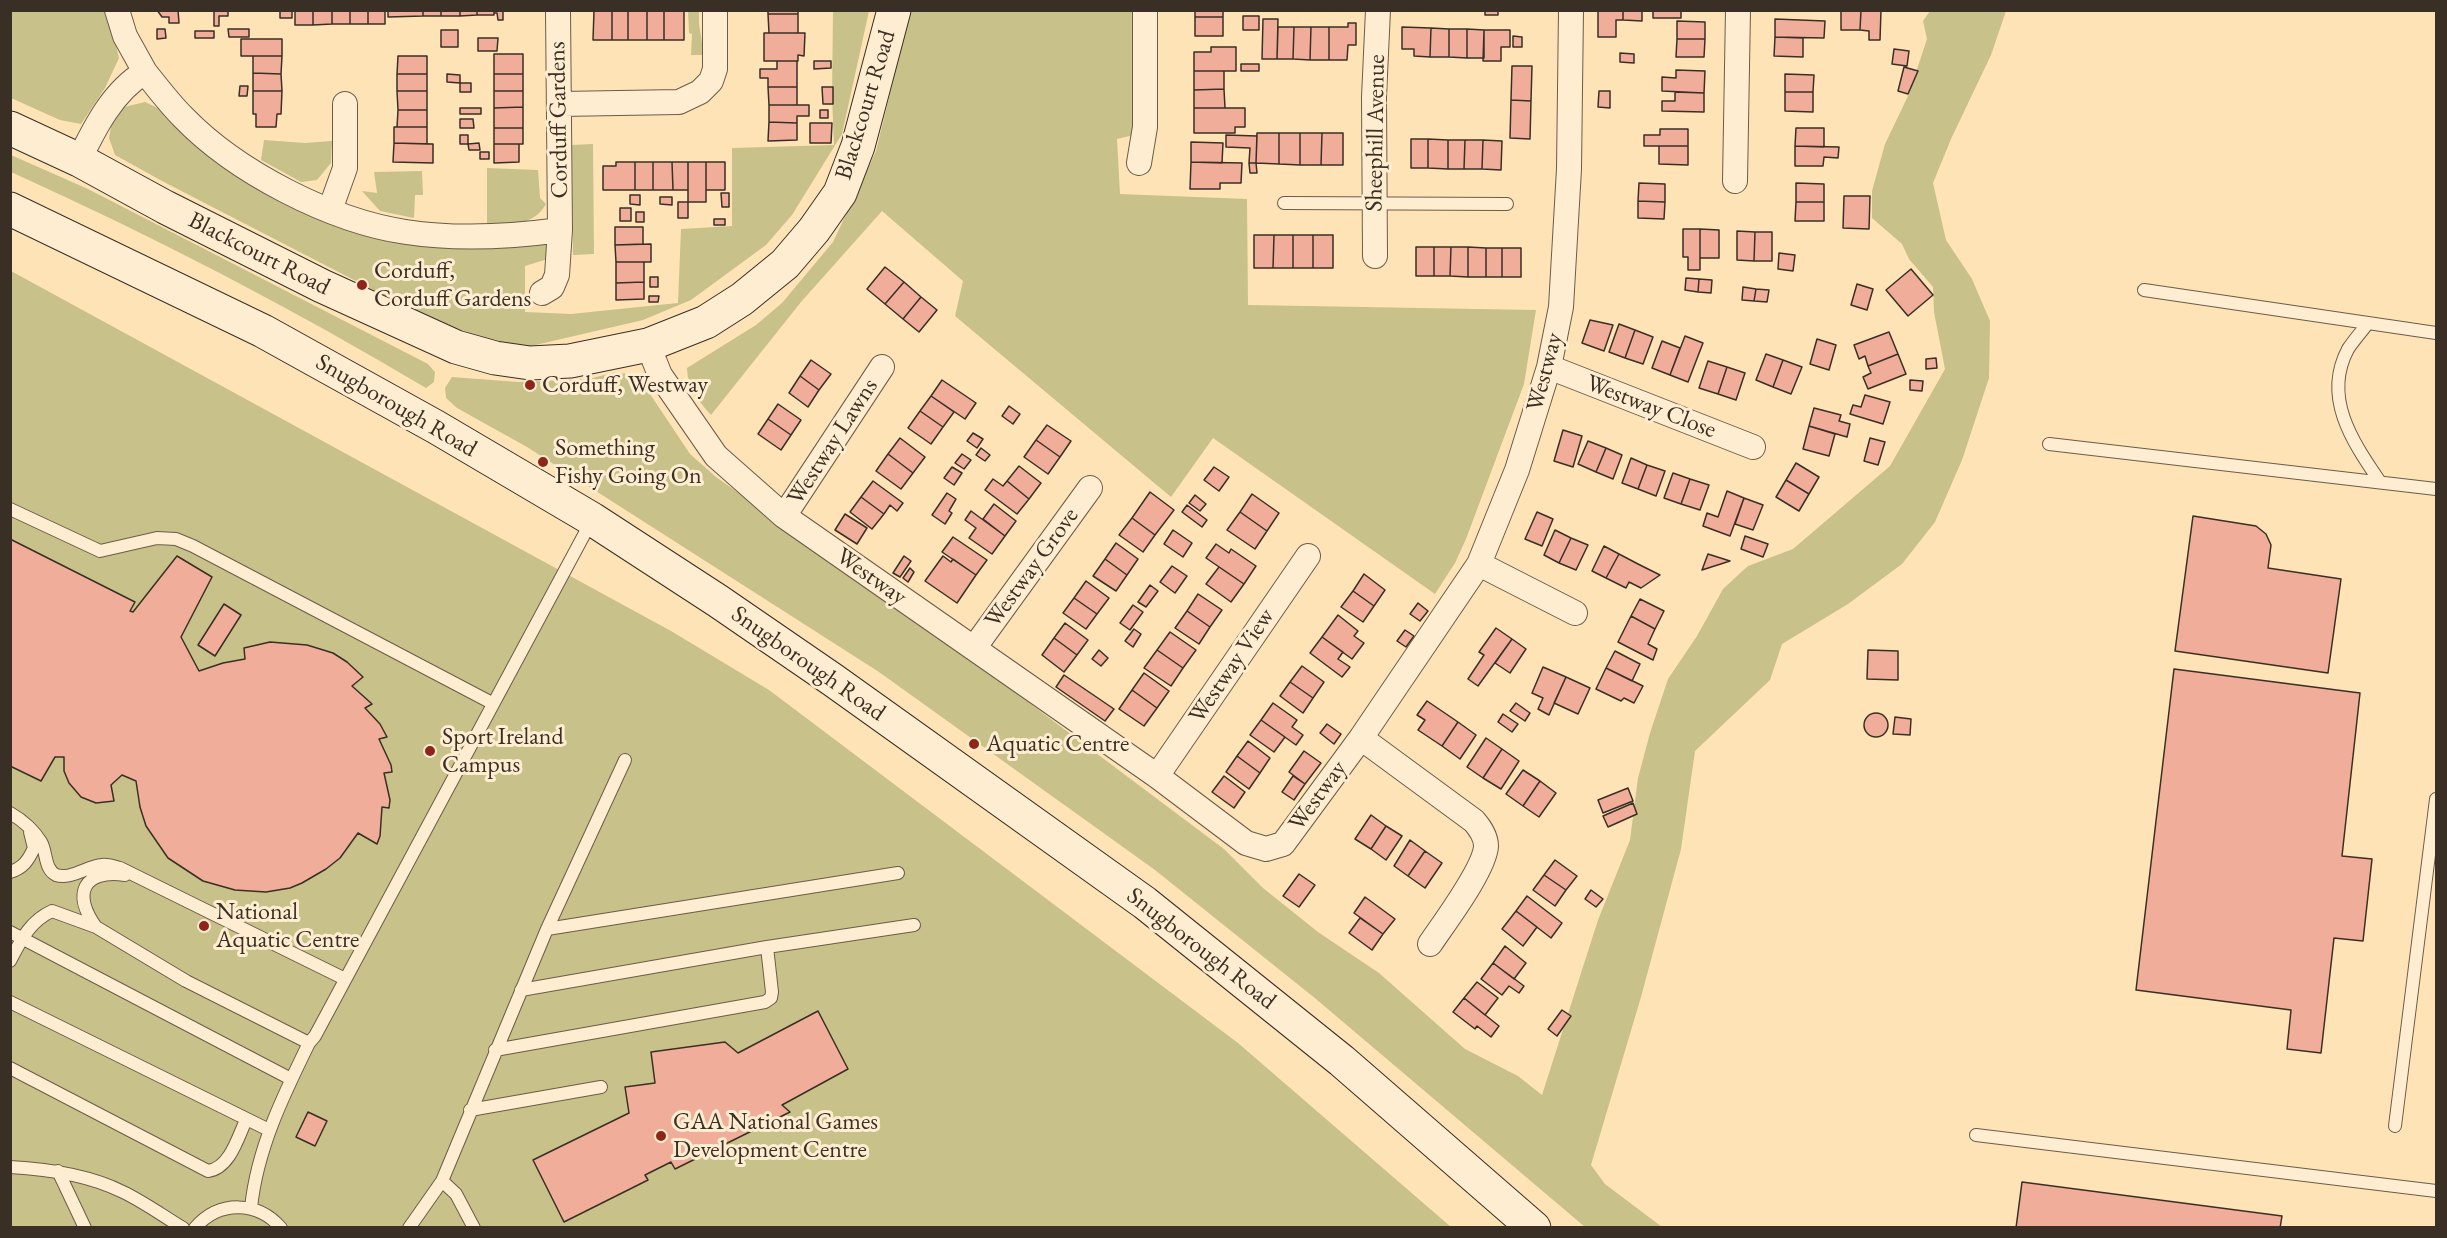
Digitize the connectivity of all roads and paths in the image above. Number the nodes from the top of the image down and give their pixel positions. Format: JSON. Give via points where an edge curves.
{"nodes":[{"id":1,"x":117,"y":10,"type":"edge"},
{"id":2,"x":558,"y":10,"type":"edge"},
{"id":3,"x":715,"y":10,"type":"edge"},
{"id":4,"x":894,"y":10,"type":"edge"},
{"id":5,"x":1145,"y":10,"type":"edge"},
{"id":6,"x":1378,"y":10,"type":"edge"},
{"id":7,"x":1571,"y":10,"type":"edge"},
{"id":8,"x":1738,"y":10,"type":"edge"},
{"id":9,"x":145,"y":72,"type":"junction"},
{"id":10,"x":345,"y":104,"type":"dead end"},
{"id":11,"x":560,"y":104,"type":"junction"},
{"id":12,"x":10,"y":128,"type":"edge"},
{"id":13,"x":79,"y":160,"type":"junction"},
{"id":14,"x":1139,"y":164,"type":"dead end"},
{"id":15,"x":1735,"y":181,"type":"dead end"},
{"id":16,"x":1284,"y":203,"type":"dead end"},
{"id":17,"x":1375,"y":204,"type":"junction"},
{"id":18,"x":1507,"y":204,"type":"dead end"},
{"id":19,"x":10,"y":209,"type":"edge"},
{"id":20,"x":330,"y":210,"type":"junction"},
{"id":21,"x":560,"y":230,"type":"junction"},
{"id":22,"x":1375,"y":256,"type":"dead end"},
{"id":23,"x":2144,"y":290,"type":"dead end"},
{"id":24,"x":542,"y":293,"type":"dead end"},
{"id":25,"x":2368,"y":323,"type":"junction"},
{"id":26,"x":2436,"y":333,"type":"edge"},
{"id":27,"x":648,"y":345,"type":"junction"},
{"id":28,"x":882,"y":367,"type":"dead end"},
{"id":29,"x":1549,"y":367,"type":"junction"},
{"id":30,"x":2049,"y":444,"type":"dead end"},
{"id":31,"x":1753,"y":447,"type":"dead end"},
{"id":32,"x":2380,"y":482,"type":"junction"},
{"id":33,"x":1090,"y":488,"type":"dead end"},
{"id":34,"x":2436,"y":489,"type":"edge"},
{"id":35,"x":10,"y":509,"type":"edge"},
{"id":36,"x":784,"y":516,"type":"junction"},
{"id":37,"x":592,"y":519,"type":"junction"},
{"id":38,"x":1308,"y":556,"type":"dead end"},
{"id":39,"x":1479,"y":564,"type":"junction"},
{"id":40,"x":1575,"y":613,"type":"dead end"},
{"id":41,"x":974,"y":648,"type":"junction"},
{"id":42,"x":492,"y":703,"type":"junction"},
{"id":43,"x":1361,"y":738,"type":"junction"},
{"id":44,"x":625,"y":760,"type":"dead end"},
{"id":45,"x":1157,"y":776,"type":"junction"},
{"id":46,"x":2436,"y":799,"type":"edge"},
{"id":47,"x":10,"y":813,"type":"edge"},
{"id":48,"x":24,"y":821,"type":"junction"},
{"id":49,"x":10,"y":872,"type":"edge"},
{"id":50,"x":898,"y":873,"type":"dead end"},
{"id":51,"x":139,"y":877,"type":"junction"},
{"id":52,"x":914,"y":925,"type":"dead end"},
{"id":53,"x":96,"y":927,"type":"junction"},
{"id":54,"x":547,"y":929,"type":"junction"},
{"id":55,"x":16,"y":936,"type":"edge"},
{"id":56,"x":1430,"y":944,"type":"dead end"},
{"id":57,"x":767,"y":947,"type":"junction"},
{"id":58,"x":10,"y":961,"type":"edge"},
{"id":59,"x":345,"y":979,"type":"junction"},
{"id":60,"x":521,"y":990,"type":"junction"},
{"id":61,"x":10,"y":1002,"type":"edge"},
{"id":62,"x":309,"y":1043,"type":"junction"},
{"id":63,"x":495,"y":1050,"type":"junction"},
{"id":64,"x":10,"y":1068,"type":"edge"},
{"id":65,"x":291,"y":1078,"type":"junction"},
{"id":66,"x":601,"y":1087,"type":"dead end"},
{"id":67,"x":470,"y":1110,"type":"junction"},
{"id":68,"x":246,"y":1120,"type":"junction"},
{"id":69,"x":2395,"y":1126,"type":"dead end"},
{"id":70,"x":269,"y":1130,"type":"junction"},
{"id":71,"x":1976,"y":1135,"type":"dead end"},
{"id":72,"x":10,"y":1167,"type":"edge"},
{"id":73,"x":58,"y":1171,"type":"junction"},
{"id":74,"x":442,"y":1181,"type":"junction"},
{"id":75,"x":2436,"y":1191,"type":"edge"},
{"id":76,"x":250,"y":1208,"type":"junction"},
{"id":77,"x":85,"y":1227,"type":"edge"},
{"id":78,"x":183,"y":1227,"type":"edge"},
{"id":79,"x":195,"y":1227,"type":"edge"},
{"id":80,"x":282,"y":1227,"type":"edge"},
{"id":81,"x":410,"y":1227,"type":"edge"},
{"id":82,"x":474,"y":1227,"type":"edge"},
{"id":83,"x":1534,"y":1227,"type":"edge"}],
"edges":[{"from":1,"to":9,"type":"street","name":"Corduff Gardens","via":[[125,36]]},
{"from":2,"to":11,"type":"street","name":"Corduff Gardens"},
{"from":3,"to":11,"type":"street","via":[[715,69],[711,81],[696,94],[679,102]]},
{"from":4,"to":27,"type":"main road","name":"Blackcourt Road","via":[[858,146],[840,193],[814,230],[785,264],[732,306],[706,322]]},
{"from":5,"to":14,"type":"street","via":[[1145,127]]},
{"from":6,"to":17,"type":"street","name":"Sheephill Avenue"},
{"from":7,"to":29,"type":"street","name":"Westway","via":[[1569,169],[1561,307]]},
{"from":8,"to":15,"type":"street"},
{"from":9,"to":13,"type":"street","via":[[132,80],[108,108]]},
{"from":9,"to":20,"type":"street","name":"Corduff Gardens","via":[[185,119],[242,166],[295,196]]},
{"from":10,"to":20,"type":"street","via":[[345,168]]},
{"from":11,"to":21,"type":"street","name":"Corduff Gardens"},
{"from":12,"to":13,"type":"main road","name":"Blackcourt Road"},
{"from":13,"to":27,"type":"main road","name":"Blackcourt Road","via":[[322,286],[456,347],[530,363],[593,358]]},
{"from":16,"to":17,"type":"lane"},
{"from":17,"to":18,"type":"lane"},
{"from":17,"to":22,"type":"street","name":"Sheephill Avenue"},
{"from":19,"to":37,"type":"main road","name":"Snugborough Road","via":[[263,331]]},
{"from":20,"to":21,"type":"street","name":"Corduff Gardens","via":[[389,229],[444,236],[506,237]]},
{"from":21,"to":24,"type":"street","name":"Corduff Gardens","via":[[557,275],[552,287]]},
{"from":23,"to":25,"type":"lane"},
{"from":25,"to":26,"type":"lane"},
{"from":25,"to":32,"type":"lane","via":[[2349,348],[2340,369],[2337,394],[2344,424]]},
{"from":27,"to":36,"type":"street","name":"Westway","via":[[660,375],[716,456]]},
{"from":28,"to":36,"type":"street","name":"Westway Lawns"},
{"from":29,"to":31,"type":"street","name":"Westway Close"},
{"from":29,"to":39,"type":"street","name":"Westway","via":[[1517,470]]},
{"from":30,"to":32,"type":"lane"},
{"from":32,"to":34,"type":"lane"},
{"from":33,"to":41,"type":"street","name":"Westway Grove"},
{"from":35,"to":42,"type":"lane","via":[[100,551],[157,538],[176,539]]},
{"from":36,"to":41,"type":"street","name":"Westway"},
{"from":37,"to":42,"type":"lane"},
{"from":37,"to":83,"type":"main road","name":"Snugborough Road","via":[[833,680],[1145,903],[1342,1061]]},
{"from":38,"to":45,"type":"street","name":"Westway View"},
{"from":39,"to":40,"type":"street"},
{"from":39,"to":43,"type":"street","name":"Westway"},
{"from":41,"to":45,"type":"street","name":"Westway"},
{"from":42,"to":59,"type":"lane"},
{"from":43,"to":45,"type":"street","name":"Westway","via":[[1283,844],[1266,849],[1246,843]]},
{"from":43,"to":56,"type":"street","via":[[1474,821],[1483,832],[1486,846],[1481,866]]},
{"from":44,"to":54,"type":"lane"},
{"from":46,"to":69,"type":"lane"},
{"from":47,"to":48,"type":"lane"},
{"from":48,"to":49,"type":"lane","via":[[34,849],[25,865]]},
{"from":48,"to":51,"type":"lane","via":[[43,844],[48,866],[55,874],[66,876],[102,865]]},
{"from":50,"to":54,"type":"lane"},
{"from":51,"to":53,"type":"lane","via":[[96,876],[87,884],[84,904]]},
{"from":51,"to":59,"type":"lane"},
{"from":52,"to":57,"type":"lane"},
{"from":53,"to":55,"type":"lane","via":[[52,911]]},
{"from":53,"to":62,"type":"lane","via":[[186,981]]},
{"from":54,"to":60,"type":"lane"},
{"from":55,"to":58,"type":"lane"},
{"from":55,"to":65,"type":"lane"},
{"from":57,"to":60,"type":"lane"},
{"from":57,"to":63,"type":"lane","via":[[772,992],[765,1002]]},
{"from":59,"to":62,"type":"lane"},
{"from":60,"to":63,"type":"lane"},
{"from":61,"to":68,"type":"lane"},
{"from":62,"to":65,"type":"lane"},
{"from":63,"to":67,"type":"lane"},
{"from":64,"to":68,"type":"lane","via":[[208,1171],[225,1163]]},
{"from":65,"to":70,"type":"lane"},
{"from":66,"to":67,"type":"lane"},
{"from":67,"to":74,"type":"lane"},
{"from":68,"to":70,"type":"lane"},
{"from":70,"to":76,"type":"lane"},
{"from":71,"to":75,"type":"lane"},
{"from":72,"to":73,"type":"lane"},
{"from":73,"to":77,"type":"lane"},
{"from":73,"to":78,"type":"lane","via":[[123,1191]]},
{"from":74,"to":81,"type":"lane"},
{"from":74,"to":82,"type":"lane","via":[[456,1194]]},
{"from":76,"to":79,"type":"lane","via":[[233,1206],[217,1211]]},
{"from":76,"to":80,"type":"lane","via":[[267,1214]]}]}
